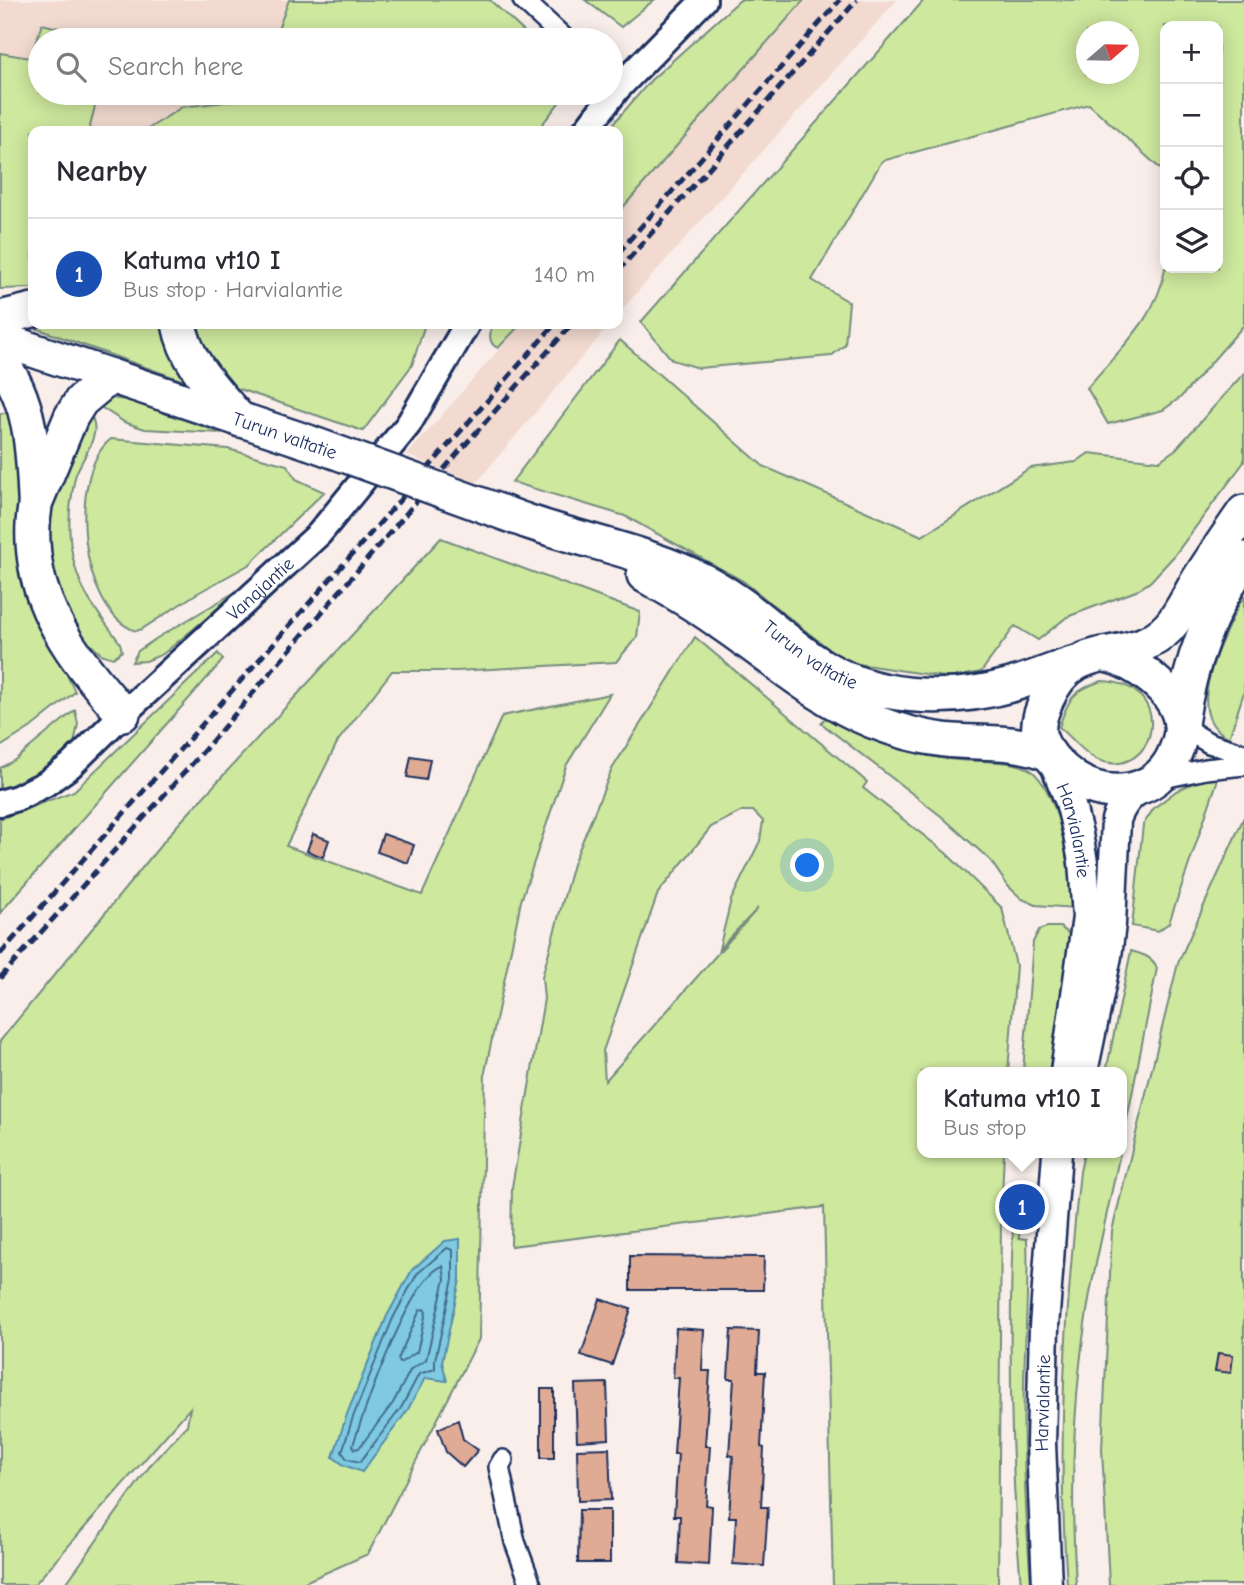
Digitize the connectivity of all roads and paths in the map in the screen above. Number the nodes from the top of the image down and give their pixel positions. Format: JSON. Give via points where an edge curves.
{"nodes":[{"id":1,"x":523,"y":0,"type":"edge"},
{"id":2,"x":704,"y":0,"type":"edge"},
{"id":3,"x":553,"y":28,"type":"edge"},
{"id":4,"x":623,"y":77,"type":"edge"},
{"id":5,"x":602,"y":105,"type":"edge"},
{"id":6,"x":588,"y":126,"type":"edge"},
{"id":7,"x":28,"y":311,"type":"edge"},
{"id":8,"x":0,"y":318,"type":"edge"},
{"id":9,"x":181,"y":329,"type":"edge"},
{"id":10,"x":464,"y":329,"type":"edge"},
{"id":11,"x":0,"y":340,"type":"edge"},
{"id":12,"x":0,"y":361,"type":"edge"},
{"id":13,"x":111,"y":376,"type":"junction"},
{"id":14,"x":240,"y":420,"type":"junction"},
{"id":15,"x":36,"y":501,"type":"junction"},
{"id":16,"x":1244,"y":512,"type":"edge"},
{"id":17,"x":568,"y":536,"type":"junction"},
{"id":18,"x":1244,"y":559,"type":"edge"},
{"id":19,"x":1102,"y":654,"type":"junction"},
{"id":20,"x":1072,"y":664,"type":"junction"},
{"id":21,"x":123,"y":714,"type":"junction"},
{"id":22,"x":1181,"y":725,"type":"junction"},
{"id":23,"x":1244,"y":754,"type":"edge"},
{"id":24,"x":1050,"y":756,"type":"junction"},
{"id":25,"x":1244,"y":765,"type":"edge"},
{"id":26,"x":1149,"y":783,"type":"junction"},
{"id":27,"x":0,"y":803,"type":"edge"},
{"id":28,"x":1066,"y":1067,"type":"edge"},
{"id":29,"x":1084,"y":1067,"type":"edge"},
{"id":30,"x":1056,"y":1158,"type":"edge"},
{"id":31,"x":1065,"y":1158,"type":"edge"},
{"id":32,"x":1052,"y":1222,"type":"junction"},
{"id":33,"x":503,"y":1460,"type":"dead end"},
{"id":34,"x":531,"y":1585,"type":"edge"},
{"id":35,"x":1047,"y":1585,"type":"edge"}],
"edges":[{"from":1,"to":3,"type":"street"},
{"from":2,"to":4,"type":"street"},
{"from":5,"to":6,"type":"street"},
{"from":7,"to":8,"type":"highway"},
{"from":9,"to":14,"type":"highway","via":[[197,368]]},
{"from":10,"to":21,"type":"street","name":"Vanajantie","via":[[408,425],[319,534]]},
{"from":11,"to":13,"type":"highway","name":"Turun valtatie"},
{"from":12,"to":15,"type":"highway","via":[[18,386],[28,421]]},
{"from":13,"to":14,"type":"highway","name":"Turun valtatie"},
{"from":13,"to":15,"type":"highway","via":[[81,401],[71,417]]},
{"from":14,"to":17,"type":"highway","name":"Turun valtatie","bridge":true},
{"from":15,"to":21,"type":"highway","via":[[37,575],[54,620],[74,654]]},
{"from":16,"to":19,"type":"highway","via":[[1166,629],[1135,647]]},
{"from":17,"to":20,"type":"highway","name":"Turun valtatie","via":[[647,558],[708,583],[818,664],[873,688],[962,694],[1010,685]]},
{"from":17,"to":24,"type":"highway","name":"Turun valtatie","via":[[670,589],[842,708],[908,733],[1014,743]]},
{"from":18,"to":22,"type":"highway","via":[[1205,628],[1186,685]]},
{"from":19,"to":20,"type":"highway"},
{"from":19,"to":22,"type":"highway","via":[[1128,661],[1156,682]]},
{"from":20,"to":24,"type":"highway","via":[[1050,691],[1039,721],[1039,734]]},
{"from":21,"to":27,"type":"street","name":"Vanajantie","via":[[70,766],[45,784]]},
{"from":22,"to":23,"type":"street","via":[[1209,743]]},
{"from":22,"to":26,"type":"highway","via":[[1171,760]]},
{"from":24,"to":26,"type":"highway","via":[[1072,777],[1097,790],[1129,791]]},
{"from":24,"to":28,"type":"main road","name":"Harvialantie","via":[[1070,802],[1086,898],[1084,951]]},
{"from":25,"to":26,"type":"street"},
{"from":26,"to":29,"type":"main road","name":"Harvialantie","via":[[1129,796],[1116,820],[1111,924]]},
{"from":30,"to":32,"type":"main road","name":"Harvialantie"},
{"from":31,"to":32,"type":"main road","name":"Harvialantie"},
{"from":32,"to":35,"type":"main road","name":"Harvialantie","via":[[1041,1443]]},
{"from":33,"to":34,"type":"street","via":[[499,1467],[515,1542]]}]}
